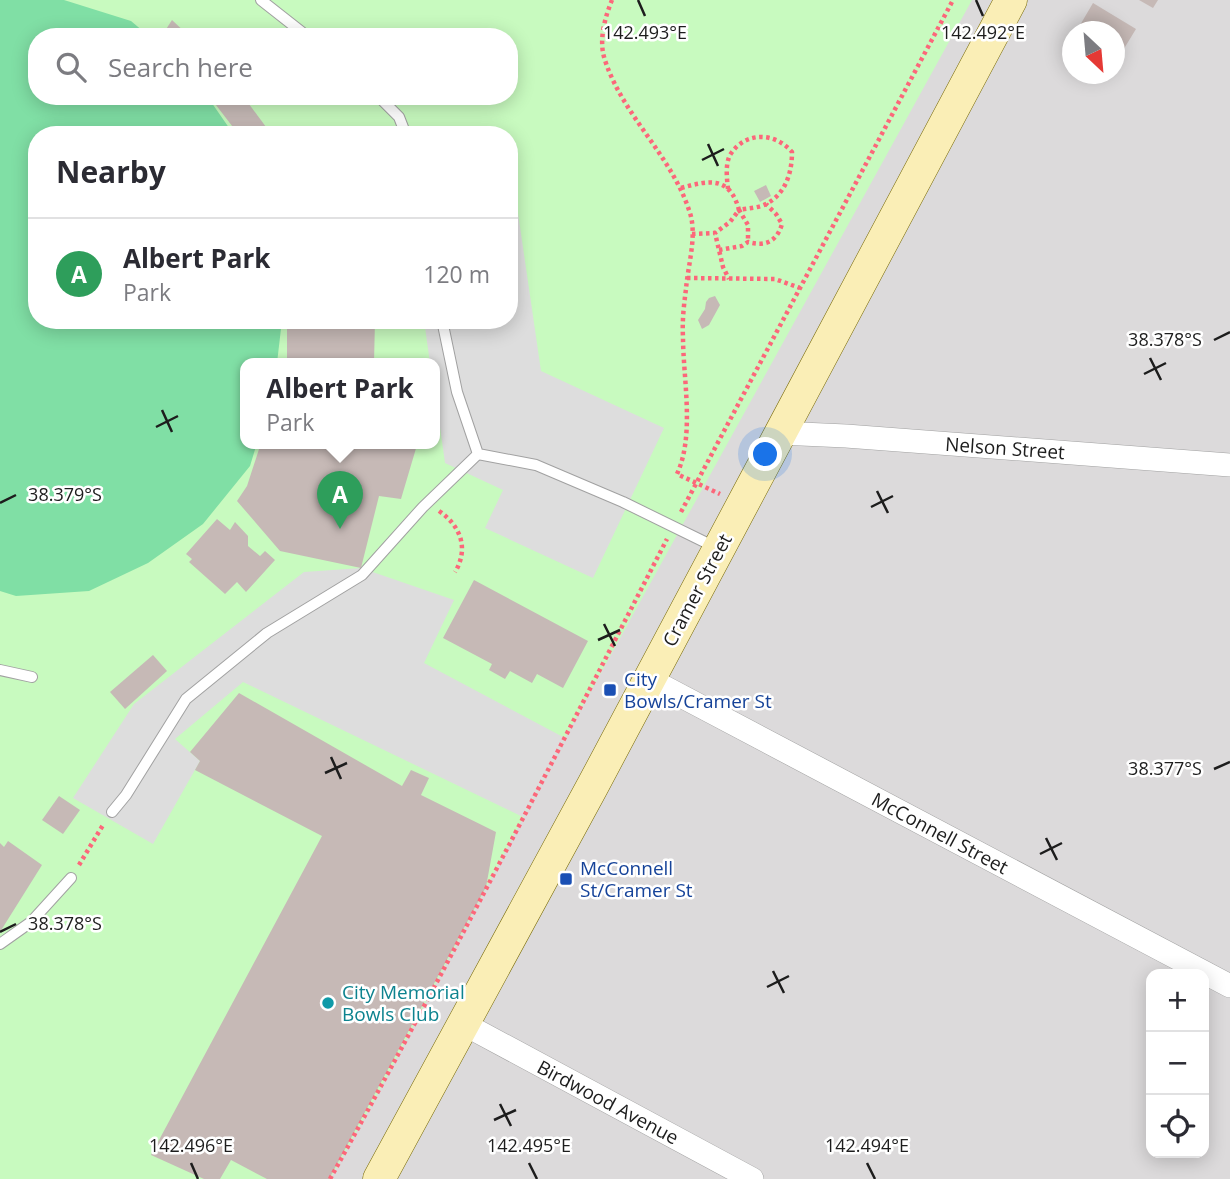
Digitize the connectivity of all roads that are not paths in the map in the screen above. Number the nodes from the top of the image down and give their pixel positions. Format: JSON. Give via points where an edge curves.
{"nodes":[{"id":1,"x":261,"y":0,"type":"edge"},
{"id":2,"x":1011,"y":0,"type":"edge"},
{"id":3,"x":297,"y":28,"type":"edge"},
{"id":4,"x":387,"y":105,"type":"edge"},
{"id":5,"x":402,"y":126,"type":"edge"},
{"id":6,"x":444,"y":329,"type":"edge"},
{"id":7,"x":779,"y":433,"type":"junction"},
{"id":8,"x":478,"y":454,"type":"junction"},
{"id":9,"x":1230,"y":465,"type":"edge"},
{"id":10,"x":719,"y":548,"type":"junction"},
{"id":11,"x":0,"y":670,"type":"edge"},
{"id":12,"x":32,"y":677,"type":"dead end"},
{"id":13,"x":649,"y":679,"type":"junction"},
{"id":14,"x":111,"y":811,"type":"road end"},
{"id":15,"x":71,"y":878,"type":"road end"},
{"id":16,"x":0,"y":944,"type":"edge"},
{"id":17,"x":1230,"y":986,"type":"edge"},
{"id":18,"x":464,"y":1024,"type":"junction"},
{"id":19,"x":379,"y":1179,"type":"edge"},
{"id":20,"x":752,"y":1179,"type":"edge"}],
"edges":[{"from":1,"to":3,"type":"lane"},
{"from":2,"to":7,"type":"street","name":"Cramer Street"},
{"from":4,"to":5,"type":"lane"},
{"from":6,"to":8,"type":"lane","via":[[457,392]]},
{"from":7,"to":9,"type":"street","name":"Nelson Street"},
{"from":7,"to":10,"type":"street","name":"Cramer Street"},
{"from":8,"to":10,"type":"lane","via":[[536,465]]},
{"from":8,"to":14,"type":"lane","via":[[362,575],[267,634],[186,699],[126,795]]},
{"from":10,"to":13,"type":"street","name":"Cramer Street"},
{"from":11,"to":12,"type":"lane"},
{"from":13,"to":17,"type":"street","name":"McConnell Street"},
{"from":13,"to":18,"type":"street","name":"Cramer Street"},
{"from":15,"to":16,"type":"lane","via":[[31,922]]},
{"from":18,"to":19,"type":"street","name":"Cramer Street"},
{"from":18,"to":20,"type":"street","name":"Birdwood Avenue"}]}
